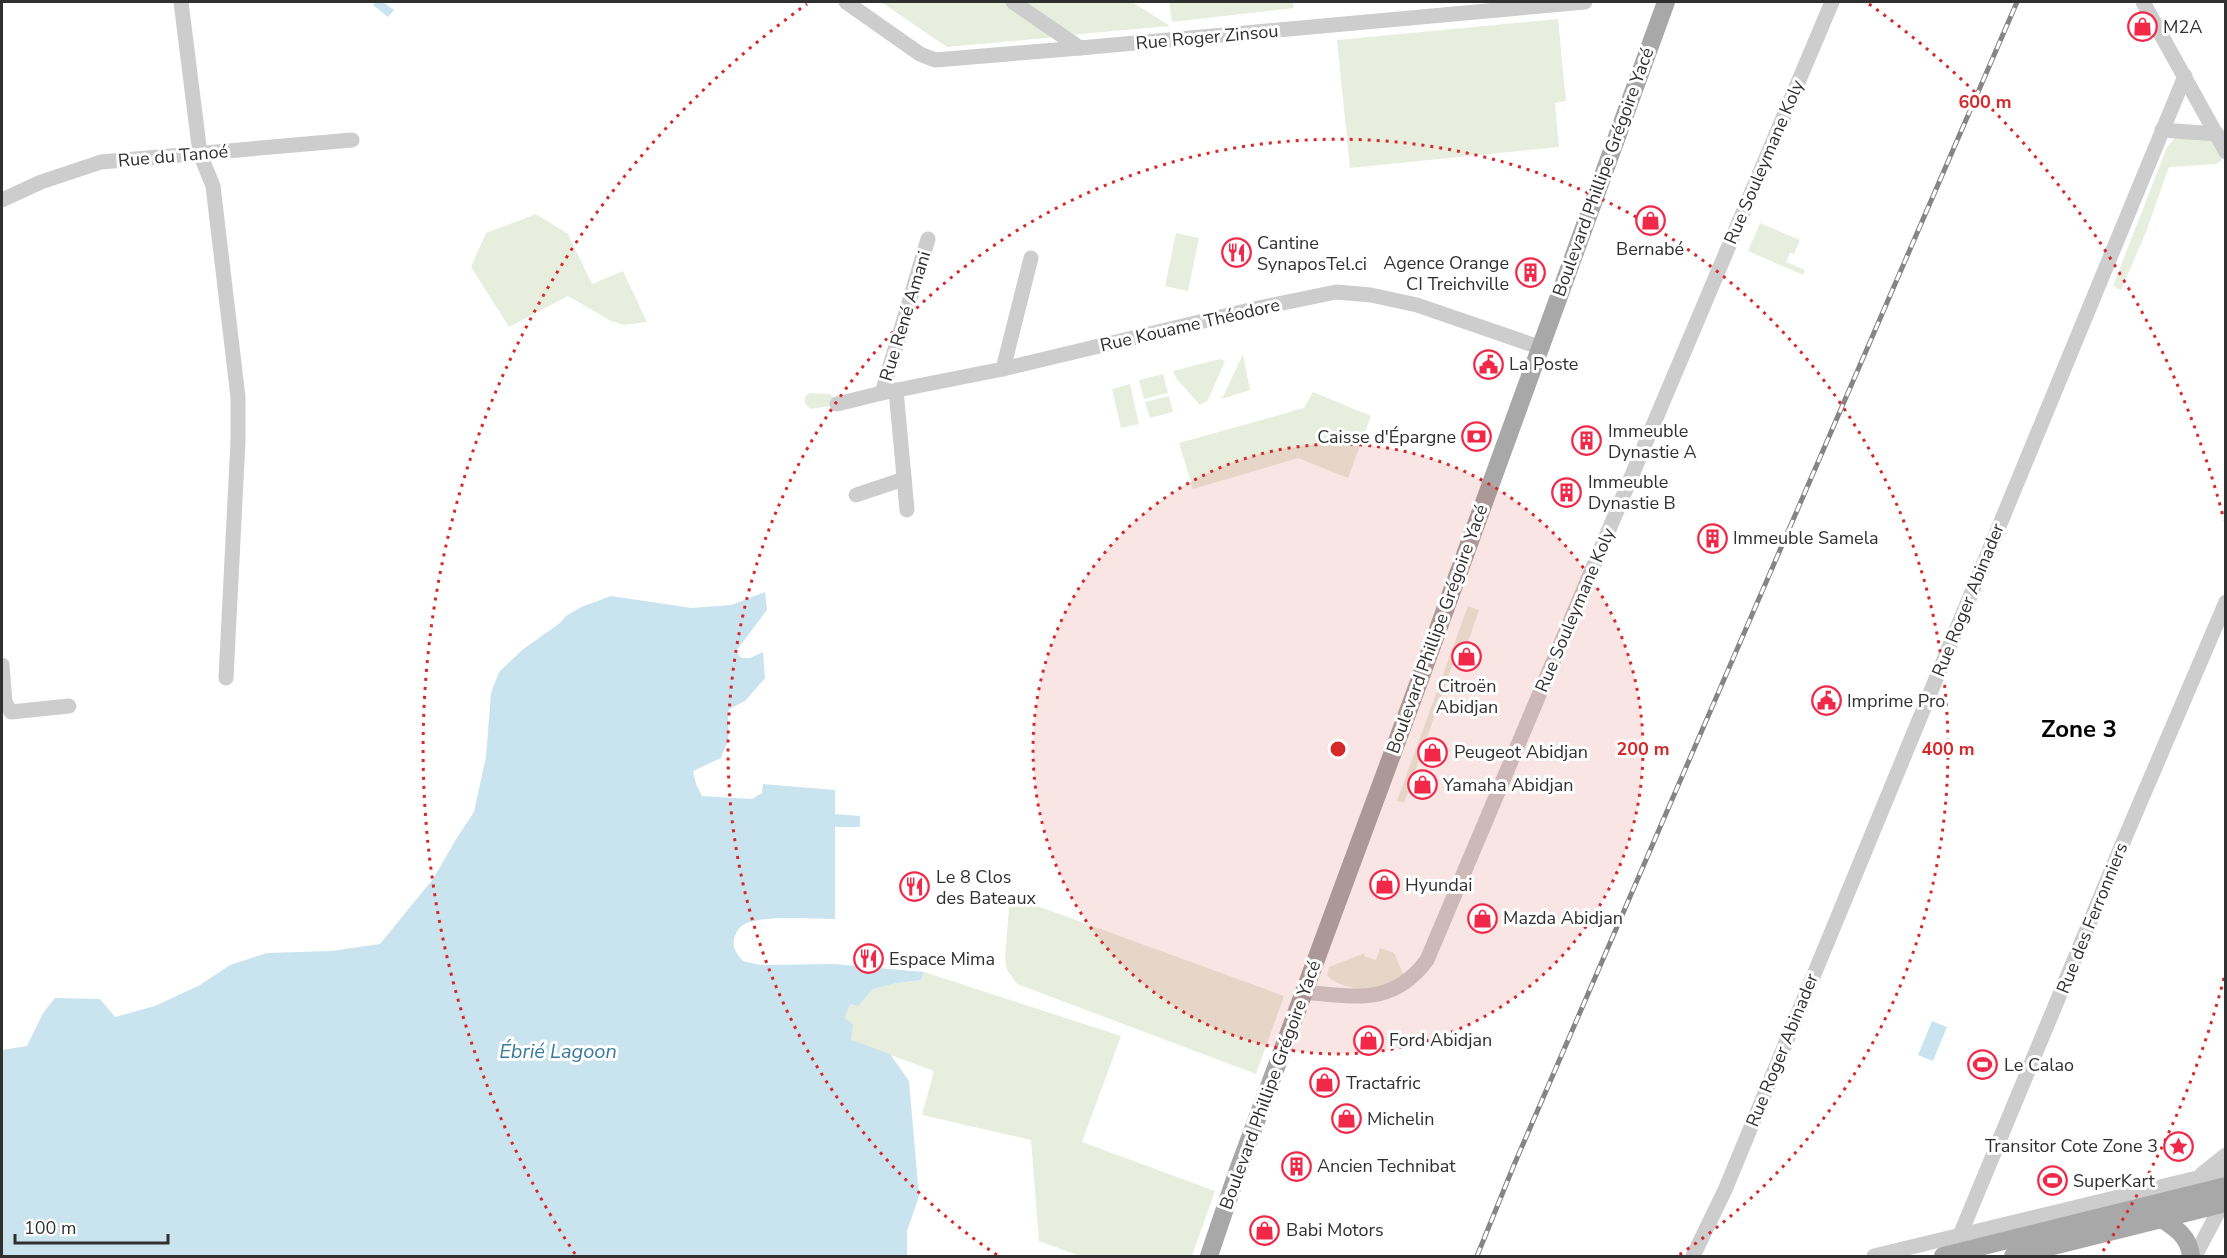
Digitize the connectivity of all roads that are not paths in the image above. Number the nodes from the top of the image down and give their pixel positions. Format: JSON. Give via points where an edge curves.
{"nodes":[{"id":1,"x":181,"y":2,"type":"edge"},
{"id":2,"x":846,"y":2,"type":"edge"},
{"id":3,"x":1013,"y":2,"type":"edge"},
{"id":4,"x":1585,"y":2,"type":"edge"},
{"id":5,"x":1666,"y":2,"type":"edge"},
{"id":6,"x":1833,"y":2,"type":"edge"},
{"id":7,"x":2143,"y":2,"type":"edge"},
{"id":8,"x":1080,"y":48,"type":"junction"},
{"id":9,"x":2185,"y":76,"type":"junction"},
{"id":10,"x":2162,"y":130,"type":"junction"},
{"id":11,"x":2217,"y":134,"type":"junction"},
{"id":12,"x":352,"y":140,"type":"dead end"},
{"id":13,"x":2226,"y":152,"type":"edge"},
{"id":14,"x":200,"y":154,"type":"junction"},
{"id":15,"x":2,"y":200,"type":"edge"},
{"id":16,"x":928,"y":239,"type":"dead end"},
{"id":17,"x":1031,"y":258,"type":"dead end"},
{"id":18,"x":1539,"y":347,"type":"junction"},
{"id":19,"x":1003,"y":369,"type":"junction"},
{"id":20,"x":889,"y":392,"type":"junction"},
{"id":21,"x":837,"y":404,"type":"dead end"},
{"id":22,"x":904,"y":479,"type":"junction"},
{"id":23,"x":856,"y":495,"type":"dead end"},
{"id":24,"x":907,"y":510,"type":"dead end"},
{"id":25,"x":2226,"y":602,"type":"edge"},
{"id":26,"x":2,"y":665,"type":"edge"},
{"id":27,"x":226,"y":678,"type":"dead end"},
{"id":28,"x":69,"y":706,"type":"dead end"},
{"id":29,"x":1303,"y":992,"type":"junction"},
{"id":30,"x":2226,"y":1155,"type":"edge"},
{"id":31,"x":2226,"y":1171,"type":"edge"},
{"id":32,"x":2197,"y":1178,"type":"junction"},
{"id":33,"x":2225,"y":1198,"type":"edge"},
{"id":34,"x":2162,"y":1219,"type":"junction"},
{"id":35,"x":1960,"y":1235,"type":"junction"},
{"id":36,"x":1209,"y":1257,"type":"edge"},
{"id":37,"x":1692,"y":1257,"type":"edge"},
{"id":38,"x":1874,"y":1257,"type":"edge"},
{"id":39,"x":1943,"y":1257,"type":"edge"},
{"id":40,"x":2013,"y":1257,"type":"edge"},
{"id":41,"x":2193,"y":1257,"type":"edge"}],
"edges":[{"from":1,"to":14,"type":"street"},
{"from":2,"to":8,"type":"street","name":"Rue Roger Zinsou","via":[[920,54],[935,60]]},
{"from":3,"to":8,"type":"street"},
{"from":4,"to":8,"type":"street","name":"Rue Roger Zinsou"},
{"from":5,"to":18,"type":"main road","name":"Boulevard Phillipe Grégoire Yacé"},
{"from":6,"to":29,"type":"street","name":"Rue Souleymane Koly","via":[[1427,960],[1411,979],[1382,994]]},
{"from":7,"to":9,"type":"street"},
{"from":9,"to":10,"type":"street","name":"Rue Roger Abinader"},
{"from":9,"to":11,"type":"street"},
{"from":10,"to":11,"type":"street"},
{"from":10,"to":37,"type":"street","name":"Rue Roger Abinader","via":[[1725,1190]]},
{"from":11,"to":13,"type":"street"},
{"from":12,"to":14,"type":"street","name":"Rue du Tanoé"},
{"from":14,"to":15,"type":"street","name":"Rue du Tanoé","via":[[101,162]]},
{"from":14,"to":27,"type":"street","via":[[213,186],[238,397]]},
{"from":16,"to":20,"type":"street","name":"Rue René Amani"},
{"from":17,"to":19,"type":"street"},
{"from":18,"to":19,"type":"street","name":"Rue Kouame Théodore","via":[[1418,305],[1336,292]]},
{"from":18,"to":29,"type":"main road","name":"Boulevard Phillipe Grégoire Yacé"},
{"from":19,"to":20,"type":"street","name":"Rue Kouame Théodore"},
{"from":20,"to":21,"type":"street","name":"Rue Kouame Théodore"},
{"from":20,"to":22,"type":"street"},
{"from":22,"to":23,"type":"street"},
{"from":22,"to":24,"type":"street"},
{"from":25,"to":35,"type":"street","name":"Rue des Ferronniers"},
{"from":26,"to":28,"type":"street","via":[[5,702],[11,712]]},
{"from":29,"to":36,"type":"main road","name":"Boulevard Phillipe Grégoire Yacé"},
{"from":30,"to":32,"type":"street"},
{"from":31,"to":32,"type":"street"},
{"from":32,"to":35,"type":"street"},
{"from":33,"to":34,"type":"main road"},
{"from":33,"to":39,"type":"main road"},
{"from":33,"to":41,"type":"street"},
{"from":34,"to":40,"type":"main road"},
{"from":34,"to":41,"type":"main road","via":[[2185,1238]]},
{"from":35,"to":38,"type":"street"}]}
